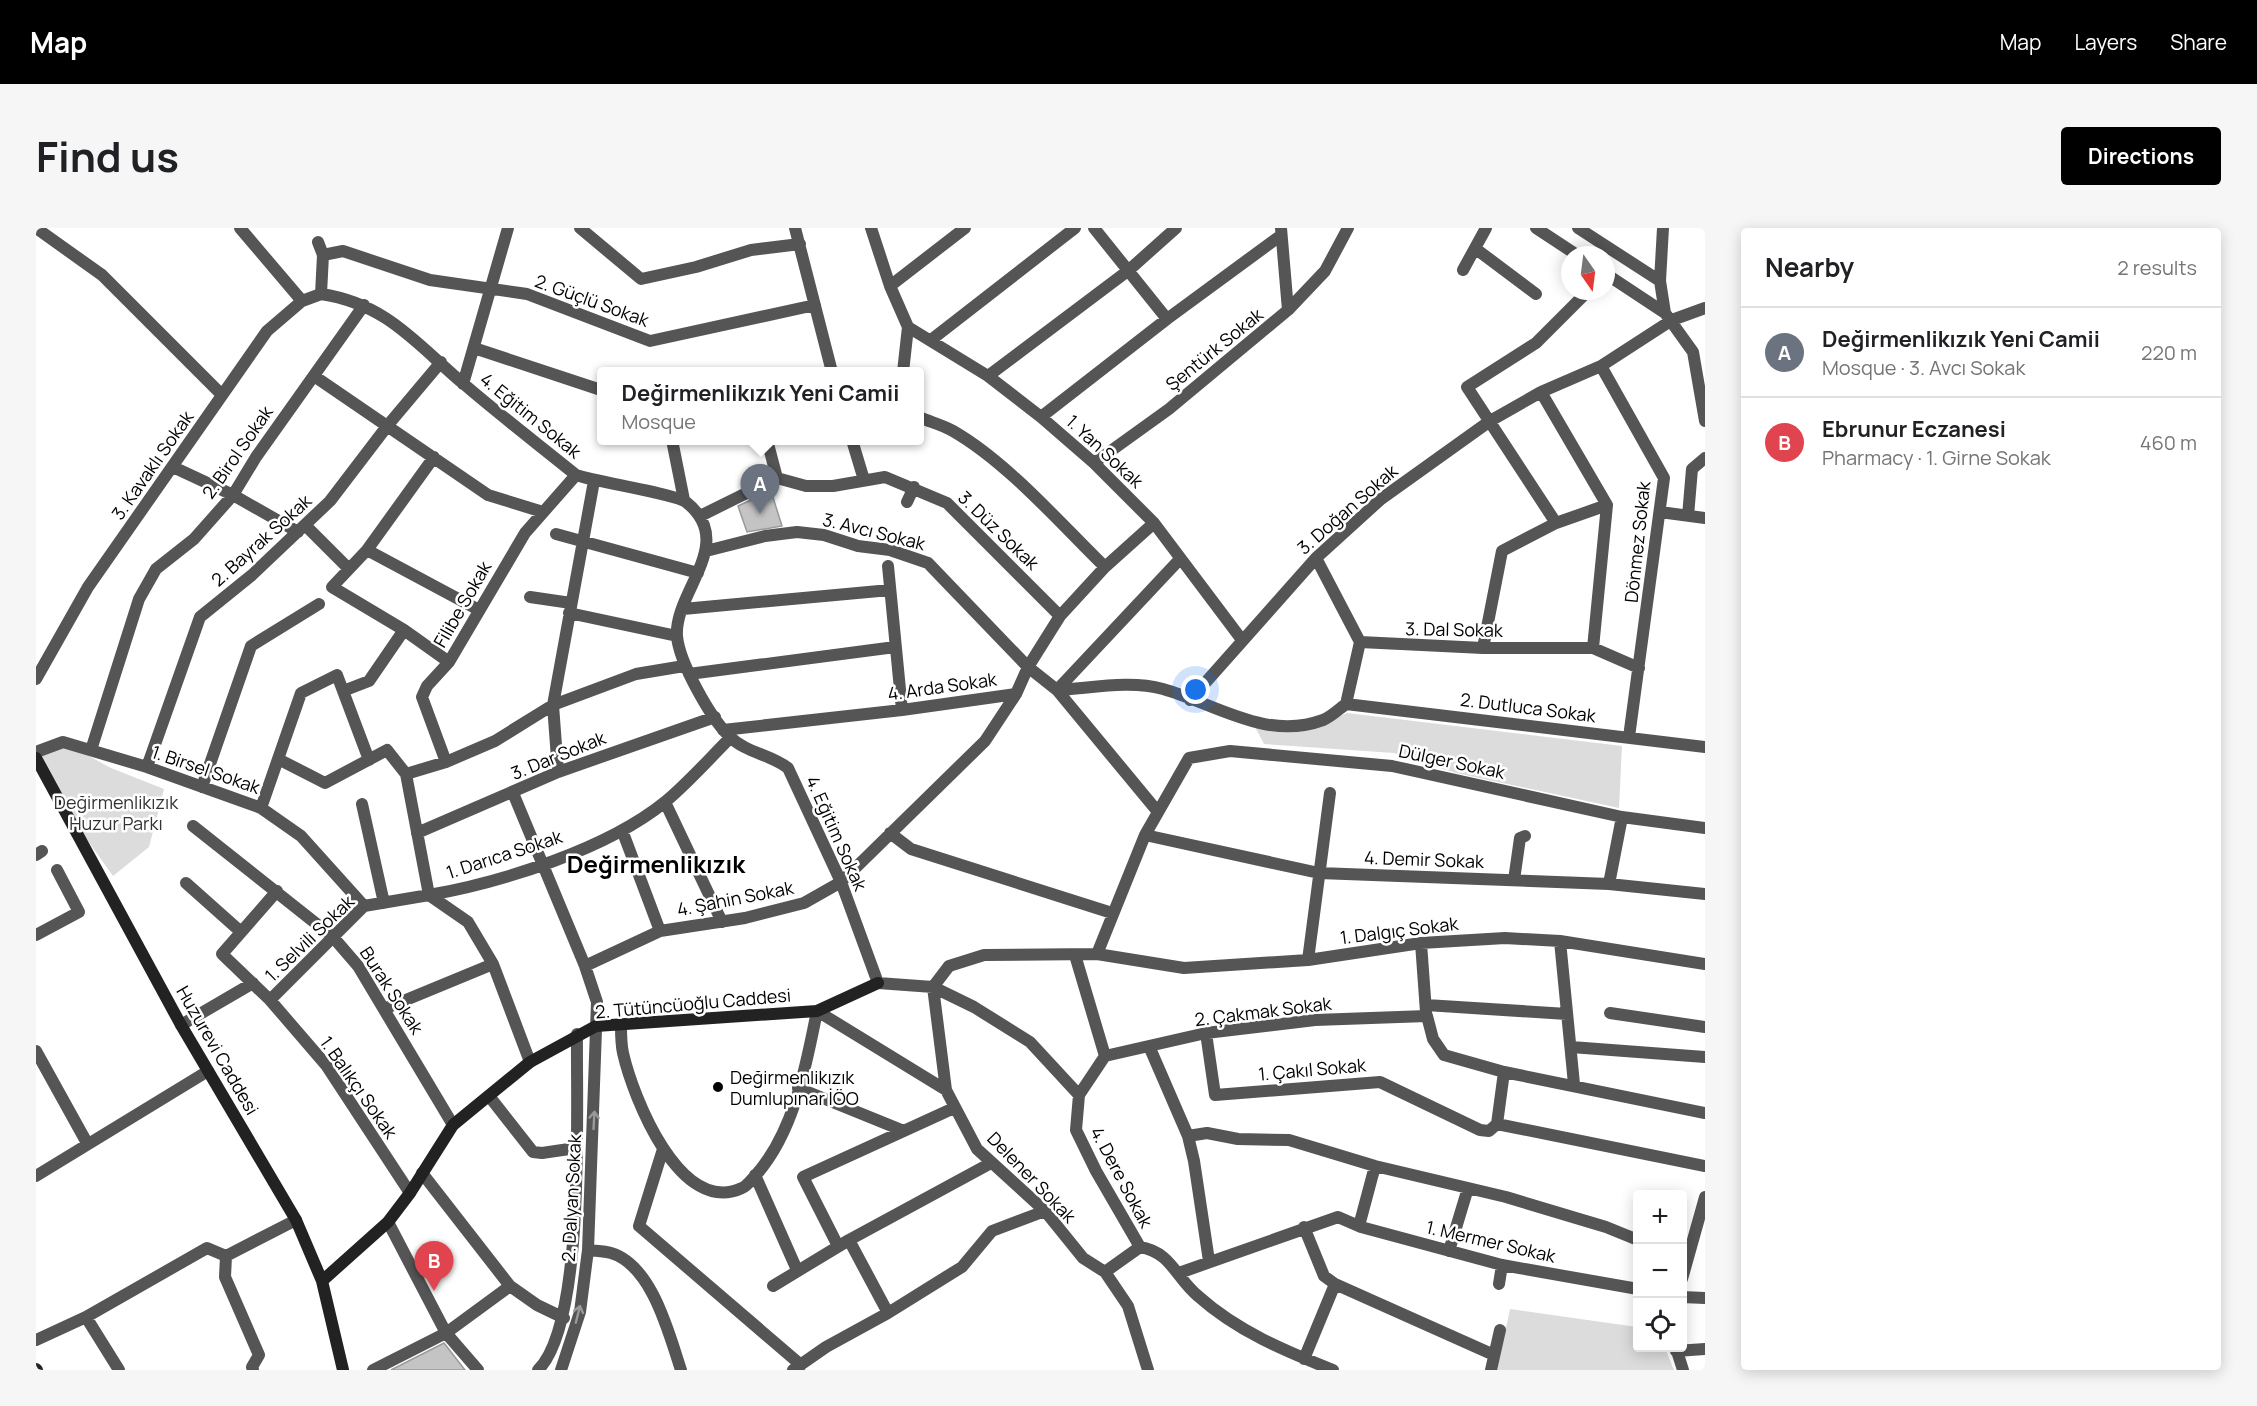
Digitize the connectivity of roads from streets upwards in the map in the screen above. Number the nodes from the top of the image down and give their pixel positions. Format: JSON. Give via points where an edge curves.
{"nodes":[{"id":1,"x":36,"y":228,"type":"edge"},
{"id":2,"x":240,"y":228,"type":"edge"},
{"id":3,"x":508,"y":228,"type":"edge"},
{"id":4,"x":580,"y":228,"type":"edge"},
{"id":5,"x":795,"y":228,"type":"edge"},
{"id":6,"x":871,"y":228,"type":"edge"},
{"id":7,"x":965,"y":228,"type":"edge"},
{"id":8,"x":1075,"y":228,"type":"edge"},
{"id":9,"x":1094,"y":228,"type":"edge"},
{"id":10,"x":1176,"y":228,"type":"edge"},
{"id":11,"x":1348,"y":228,"type":"edge"},
{"id":12,"x":1486,"y":228,"type":"edge"},
{"id":13,"x":1536,"y":228,"type":"edge"},
{"id":14,"x":1578,"y":228,"type":"edge"},
{"id":15,"x":1663,"y":228,"type":"edge"},
{"id":16,"x":1280,"y":232,"type":"edge"},
{"id":17,"x":318,"y":242,"type":"dead end"},
{"id":18,"x":800,"y":244,"type":"junction"},
{"id":19,"x":1563,"y":246,"type":"edge"},
{"id":20,"x":1476,"y":249,"type":"junction"},
{"id":21,"x":323,"y":255,"type":"junction"},
{"id":22,"x":1128,"y":270,"type":"junction"},
{"id":23,"x":1463,"y":270,"type":"dead end"},
{"id":24,"x":1615,"y":280,"type":"edge"},
{"id":25,"x":1660,"y":281,"type":"junction"},
{"id":26,"x":890,"y":286,"type":"junction"},
{"id":27,"x":490,"y":290,"type":"junction"},
{"id":28,"x":321,"y":294,"type":"junction"},
{"id":29,"x":1536,"y":294,"type":"dead end"},
{"id":30,"x":1579,"y":300,"type":"edge"},
{"id":31,"x":302,"y":301,"type":"junction"},
{"id":32,"x":814,"y":305,"type":"junction"},
{"id":33,"x":364,"y":306,"type":"junction"},
{"id":34,"x":1705,"y":308,"type":"edge"},
{"id":35,"x":1288,"y":310,"type":"junction"},
{"id":36,"x":1669,"y":316,"type":"junction"},
{"id":37,"x":1167,"y":319,"type":"junction"},
{"id":38,"x":908,"y":327,"type":"junction"},
{"id":39,"x":931,"y":340,"type":"junction"},
{"id":40,"x":474,"y":348,"type":"junction"},
{"id":41,"x":441,"y":362,"type":"junction"},
{"id":42,"x":1601,"y":366,"type":"junction"},
{"id":43,"x":831,"y":367,"type":"edge"},
{"id":44,"x":904,"y":367,"type":"edge"},
{"id":45,"x":314,"y":376,"type":"junction"},
{"id":46,"x":988,"y":376,"type":"junction"},
{"id":47,"x":463,"y":384,"type":"junction"},
{"id":48,"x":597,"y":389,"type":"edge"},
{"id":49,"x":1541,"y":392,"type":"junction"},
{"id":50,"x":222,"y":394,"type":"junction"},
{"id":51,"x":1041,"y":417,"type":"junction"},
{"id":52,"x":924,"y":419,"type":"edge"},
{"id":53,"x":1490,"y":421,"type":"junction"},
{"id":54,"x":1705,"y":421,"type":"edge"},
{"id":55,"x":388,"y":425,"type":"junction"},
{"id":56,"x":673,"y":445,"type":"edge"},
{"id":57,"x":768,"y":445,"type":"edge"},
{"id":58,"x":853,"y":445,"type":"edge"},
{"id":59,"x":434,"y":457,"type":"junction"},
{"id":60,"x":1705,"y":458,"type":"edge"},
{"id":61,"x":1094,"y":463,"type":"junction"},
{"id":62,"x":173,"y":467,"type":"junction"},
{"id":63,"x":576,"y":475,"type":"junction"},
{"id":64,"x":777,"y":478,"type":"junction"},
{"id":65,"x":864,"y":480,"type":"junction"},
{"id":66,"x":594,"y":481,"type":"junction"},
{"id":67,"x":914,"y":487,"type":"junction"},
{"id":68,"x":233,"y":495,"type":"junction"},
{"id":69,"x":684,"y":500,"type":"junction"},
{"id":70,"x":908,"y":502,"type":"dead end"},
{"id":71,"x":1607,"y":505,"type":"junction"},
{"id":72,"x":543,"y":512,"type":"junction"},
{"id":73,"x":1660,"y":512,"type":"junction"},
{"id":74,"x":700,"y":516,"type":"junction"},
{"id":75,"x":1688,"y":516,"type":"junction"},
{"id":76,"x":1705,"y":518,"type":"edge"},
{"id":77,"x":1154,"y":523,"type":"junction"},
{"id":78,"x":1556,"y":523,"type":"junction"},
{"id":79,"x":301,"y":529,"type":"junction"},
{"id":80,"x":556,"y":534,"type":"dead end"},
{"id":81,"x":584,"y":540,"type":"junction"},
{"id":82,"x":367,"y":550,"type":"junction"},
{"id":83,"x":706,"y":551,"type":"junction"},
{"id":84,"x":1316,"y":558,"type":"junction"},
{"id":85,"x":1180,"y":559,"type":"junction"},
{"id":86,"x":888,"y":566,"type":"dead end"},
{"id":87,"x":1105,"y":567,"type":"junction"},
{"id":88,"x":348,"y":568,"type":"junction"},
{"id":89,"x":698,"y":573,"type":"junction"},
{"id":90,"x":890,"y":590,"type":"junction"},
{"id":91,"x":530,"y":597,"type":"dead end"},
{"id":92,"x":319,"y":604,"type":"dead end"},
{"id":93,"x":570,"y":608,"type":"junction"},
{"id":94,"x":683,"y":609,"type":"junction"},
{"id":95,"x":479,"y":610,"type":"junction"},
{"id":96,"x":1060,"y":616,"type":"junction"},
{"id":97,"x":404,"y":630,"type":"junction"},
{"id":98,"x":677,"y":636,"type":"junction"},
{"id":99,"x":1242,"y":640,"type":"junction"},
{"id":100,"x":1360,"y":642,"type":"junction"},
{"id":101,"x":895,"y":647,"type":"junction"},
{"id":102,"x":1483,"y":648,"type":"junction"},
{"id":103,"x":1593,"y":648,"type":"junction"},
{"id":104,"x":449,"y":663,"type":"junction"},
{"id":105,"x":1028,"y":666,"type":"junction"},
{"id":106,"x":1639,"y":668,"type":"junction"},
{"id":107,"x":686,"y":670,"type":"junction"},
{"id":108,"x":36,"y":679,"type":"edge"},
{"id":109,"x":1058,"y":690,"type":"junction"},
{"id":110,"x":343,"y":691,"type":"junction"},
{"id":111,"x":1016,"y":694,"type":"junction"},
{"id":112,"x":1190,"y":700,"type":"junction"},
{"id":113,"x":1346,"y":704,"type":"junction"},
{"id":114,"x":554,"y":705,"type":"junction"},
{"id":115,"x":902,"y":710,"type":"junction"},
{"id":116,"x":715,"y":717,"type":"junction"},
{"id":117,"x":727,"y":734,"type":"junction"},
{"id":118,"x":1629,"y":737,"type":"junction"},
{"id":119,"x":1705,"y":747,"type":"edge"},
{"id":120,"x":91,"y":750,"type":"junction"},
{"id":121,"x":36,"y":752,"type":"edge"},
{"id":122,"x":36,"y":758,"type":"edge"},
{"id":123,"x":278,"y":759,"type":"junction"},
{"id":124,"x":369,"y":760,"type":"junction"},
{"id":125,"x":446,"y":762,"type":"junction"},
{"id":126,"x":147,"y":767,"type":"junction"},
{"id":127,"x":558,"y":772,"type":"junction"},
{"id":128,"x":406,"y":774,"type":"junction"},
{"id":129,"x":202,"y":787,"type":"junction"},
{"id":130,"x":1330,"y":792,"type":"dead end"},
{"id":131,"x":513,"y":793,"type":"junction"},
{"id":132,"x":665,"y":802,"type":"junction"},
{"id":133,"x":362,"y":804,"type":"dead end"},
{"id":134,"x":261,"y":808,"type":"junction"},
{"id":135,"x":1158,"y":812,"type":"junction"},
{"id":136,"x":1622,"y":817,"type":"junction"},
{"id":137,"x":194,"y":826,"type":"dead end"},
{"id":138,"x":1705,"y":828,"type":"edge"},
{"id":139,"x":622,"y":830,"type":"junction"},
{"id":140,"x":417,"y":833,"type":"junction"},
{"id":141,"x":890,"y":833,"type":"junction"},
{"id":142,"x":1145,"y":835,"type":"junction"},
{"id":143,"x":1520,"y":836,"type":"dead end"},
{"id":144,"x":544,"y":864,"type":"junction"},
{"id":145,"x":57,"y":870,"type":"dead end"},
{"id":146,"x":1319,"y":873,"type":"junction"},
{"id":147,"x":1514,"y":880,"type":"junction"},
{"id":148,"x":840,"y":882,"type":"junction"},
{"id":149,"x":186,"y":883,"type":"dead end"},
{"id":150,"x":1609,"y":884,"type":"junction"},
{"id":151,"x":277,"y":891,"type":"junction"},
{"id":152,"x":1705,"y":894,"type":"edge"},
{"id":153,"x":429,"y":895,"type":"junction"},
{"id":154,"x":384,"y":903,"type":"junction"},
{"id":155,"x":364,"y":906,"type":"junction"},
{"id":156,"x":1112,"y":913,"type":"junction"},
{"id":157,"x":722,"y":922,"type":"junction"},
{"id":158,"x":660,"y":931,"type":"junction"},
{"id":159,"x":242,"y":932,"type":"junction"},
{"id":160,"x":36,"y":935,"type":"edge"},
{"id":161,"x":333,"y":937,"type":"junction"},
{"id":162,"x":1560,"y":941,"type":"junction"},
{"id":163,"x":1421,"y":943,"type":"junction"},
{"id":164,"x":1097,"y":954,"type":"junction"},
{"id":165,"x":1076,"y":955,"type":"junction"},
{"id":166,"x":1308,"y":960,"type":"junction"},
{"id":167,"x":493,"y":964,"type":"junction"},
{"id":168,"x":1705,"y":964,"type":"edge"},
{"id":169,"x":585,"y":966,"type":"junction"},
{"id":170,"x":253,"y":983,"type":"junction"},
{"id":171,"x":878,"y":983,"type":"junction"},
{"id":172,"x":933,"y":987,"type":"junction"},
{"id":173,"x":270,"y":1000,"type":"junction"},
{"id":174,"x":384,"y":1009,"type":"junction"},
{"id":175,"x":1426,"y":1010,"type":"junction"},
{"id":176,"x":817,"y":1011,"type":"junction"},
{"id":177,"x":1610,"y":1013,"type":"dead end"},
{"id":178,"x":1567,"y":1014,"type":"junction"},
{"id":179,"x":181,"y":1025,"type":"junction"},
{"id":180,"x":596,"y":1026,"type":"junction"},
{"id":181,"x":621,"y":1026,"type":"junction"},
{"id":182,"x":1705,"y":1027,"type":"edge"},
{"id":183,"x":577,"y":1034,"type":"junction"},
{"id":184,"x":1206,"y":1034,"type":"junction"},
{"id":185,"x":1149,"y":1046,"type":"junction"},
{"id":186,"x":1571,"y":1047,"type":"junction"},
{"id":187,"x":36,"y":1051,"type":"edge"},
{"id":188,"x":1105,"y":1056,"type":"junction"},
{"id":189,"x":1705,"y":1057,"type":"edge"},
{"id":190,"x":530,"y":1062,"type":"junction"},
{"id":191,"x":208,"y":1071,"type":"junction"},
{"id":192,"x":1504,"y":1072,"type":"junction"},
{"id":193,"x":1574,"y":1084,"type":"junction"},
{"id":194,"x":798,"y":1088,"type":"junction"},
{"id":195,"x":946,"y":1090,"type":"junction"},
{"id":196,"x":1079,"y":1095,"type":"junction"},
{"id":197,"x":489,"y":1096,"type":"junction"},
{"id":198,"x":954,"y":1108,"type":"junction"},
{"id":199,"x":1705,"y":1113,"type":"edge"},
{"id":200,"x":1497,"y":1124,"type":"junction"},
{"id":201,"x":453,"y":1125,"type":"junction"},
{"id":202,"x":904,"y":1131,"type":"junction"},
{"id":203,"x":1188,"y":1136,"type":"junction"},
{"id":204,"x":87,"y":1143,"type":"junction"},
{"id":205,"x":576,"y":1148,"type":"junction"},
{"id":206,"x":663,"y":1149,"type":"junction"},
{"id":207,"x":991,"y":1162,"type":"junction"},
{"id":208,"x":1375,"y":1166,"type":"junction"},
{"id":209,"x":1705,"y":1166,"type":"edge"},
{"id":210,"x":422,"y":1173,"type":"junction"},
{"id":211,"x":755,"y":1175,"type":"junction"},
{"id":212,"x":36,"y":1176,"type":"edge"},
{"id":213,"x":1468,"y":1188,"type":"junction"},
{"id":214,"x":410,"y":1193,"type":"junction"},
{"id":215,"x":1705,"y":1197,"type":"edge"},
{"id":216,"x":1045,"y":1210,"type":"junction"},
{"id":217,"x":296,"y":1220,"type":"junction"},
{"id":218,"x":388,"y":1221,"type":"junction"},
{"id":219,"x":1359,"y":1226,"type":"junction"},
{"id":220,"x":1304,"y":1227,"type":"junction"},
{"id":221,"x":1699,"y":1237,"type":"edge"},
{"id":222,"x":1633,"y":1238,"type":"edge"},
{"id":223,"x":844,"y":1243,"type":"junction"},
{"id":224,"x":1140,"y":1247,"type":"junction"},
{"id":225,"x":588,"y":1250,"type":"junction"},
{"id":226,"x":1449,"y":1251,"type":"junction"},
{"id":227,"x":226,"y":1256,"type":"junction"},
{"id":228,"x":1687,"y":1257,"type":"edge"},
{"id":229,"x":1209,"y":1261,"type":"junction"},
{"id":230,"x":1502,"y":1265,"type":"junction"},
{"id":231,"x":797,"y":1270,"type":"junction"},
{"id":232,"x":1105,"y":1272,"type":"junction"},
{"id":233,"x":1179,"y":1273,"type":"junction"},
{"id":234,"x":322,"y":1281,"type":"junction"},
{"id":235,"x":1335,"y":1284,"type":"junction"},
{"id":236,"x":1499,"y":1284,"type":"dead end"},
{"id":237,"x":510,"y":1286,"type":"junction"},
{"id":238,"x":773,"y":1286,"type":"dead end"},
{"id":239,"x":1633,"y":1288,"type":"edge"},
{"id":240,"x":1687,"y":1297,"type":"edge"},
{"id":241,"x":1705,"y":1298,"type":"edge"},
{"id":242,"x":888,"y":1313,"type":"junction"},
{"id":243,"x":86,"y":1317,"type":"junction"},
{"id":244,"x":564,"y":1318,"type":"junction"},
{"id":245,"x":1500,"y":1330,"type":"dead end"},
{"id":246,"x":446,"y":1333,"type":"junction"},
{"id":247,"x":36,"y":1340,"type":"edge"},
{"id":248,"x":1687,"y":1349,"type":"edge"},
{"id":249,"x":1705,"y":1349,"type":"edge"},
{"id":250,"x":1677,"y":1352,"type":"edge"},
{"id":251,"x":1494,"y":1355,"type":"junction"},
{"id":252,"x":1304,"y":1359,"type":"junction"},
{"id":253,"x":797,"y":1368,"type":"edge"},
{"id":254,"x":251,"y":1369,"type":"edge"},
{"id":255,"x":119,"y":1370,"type":"edge"},
{"id":256,"x":343,"y":1370,"type":"edge"},
{"id":257,"x":373,"y":1370,"type":"edge"},
{"id":258,"x":478,"y":1370,"type":"edge"},
{"id":259,"x":538,"y":1370,"type":"edge"},
{"id":260,"x":561,"y":1370,"type":"edge"},
{"id":261,"x":681,"y":1370,"type":"edge"},
{"id":262,"x":1148,"y":1370,"type":"edge"},
{"id":263,"x":1333,"y":1370,"type":"edge"},
{"id":264,"x":1491,"y":1370,"type":"edge"},
{"id":265,"x":1683,"y":1370,"type":"edge"}],
"edges":[{"from":1,"to":50,"type":"street","via":[[102,275]]},
{"from":2,"to":31,"type":"street"},
{"from":3,"to":27,"type":"street"},
{"from":4,"to":18,"type":"street","via":[[641,279],[751,250]]},
{"from":5,"to":18,"type":"street"},
{"from":6,"to":26,"type":"street"},
{"from":7,"to":26,"type":"street"},
{"from":8,"to":39,"type":"street"},
{"from":9,"to":22,"type":"street"},
{"from":10,"to":22,"type":"street"},
{"from":11,"to":35,"type":"street","via":[[1325,271]]},
{"from":12,"to":20,"type":"street"},
{"from":13,"to":19,"type":"street"},
{"from":14,"to":25,"type":"street"},
{"from":15,"to":25,"type":"street"},
{"from":16,"to":35,"type":"street","name":"Şentürk Sokak"},
{"from":16,"to":37,"type":"street"},
{"from":17,"to":21,"type":"street"},
{"from":18,"to":32,"type":"street"},
{"from":20,"to":23,"type":"street"},
{"from":20,"to":29,"type":"street"},
{"from":21,"to":27,"type":"street","name":"2. Güçlü Sokak","via":[[343,251],[430,280]]},
{"from":21,"to":28,"type":"street"},
{"from":22,"to":37,"type":"street"},
{"from":22,"to":46,"type":"street"},
{"from":24,"to":36,"type":"street"},
{"from":25,"to":36,"type":"street"},
{"from":26,"to":38,"type":"street"},
{"from":27,"to":32,"type":"street","name":"2. Güçlü Sokak","via":[[527,294],[649,335]]},
{"from":27,"to":40,"type":"street"},
{"from":28,"to":31,"type":"street","name":"3. Kavaklı Sokak"},
{"from":28,"to":33,"type":"street","name":"4. Eğitim Sokak"},
{"from":30,"to":53,"type":"street","via":[[1536,343],[1467,387]]},
{"from":31,"to":50,"type":"street","name":"3. Kavaklı Sokak","via":[[267,330]]},
{"from":32,"to":43,"type":"street"},
{"from":33,"to":41,"type":"street","name":"4. Eğitim Sokak","via":[[387,316]]},
{"from":33,"to":45,"type":"street","name":"2. Birol Sokak"},
{"from":34,"to":36,"type":"street","name":"3. Doğan Sokak"},
{"from":35,"to":61,"type":"street","name":"Şentürk Sokak","via":[[1169,409]]},
{"from":36,"to":42,"type":"street","name":"3. Doğan Sokak"},
{"from":36,"to":54,"type":"street","via":[[1693,352]]},
{"from":37,"to":51,"type":"street"},
{"from":38,"to":39,"type":"street","name":"1. Yan Sokak"},
{"from":38,"to":44,"type":"street"},
{"from":39,"to":46,"type":"street","name":"1. Yan Sokak"},
{"from":40,"to":47,"type":"street"},
{"from":40,"to":48,"type":"street"},
{"from":41,"to":47,"type":"street","name":"4. Eğitim Sokak"},
{"from":41,"to":55,"type":"street","name":"2. Bayrak Sokak"},
{"from":42,"to":49,"type":"street","name":"3. Doğan Sokak"},
{"from":42,"to":73,"type":"street","name":"Dönmez Sokak","via":[[1664,478]]},
{"from":45,"to":55,"type":"street"},
{"from":45,"to":68,"type":"street","name":"2. Birol Sokak"},
{"from":46,"to":51,"type":"street","name":"1. Yan Sokak"},
{"from":47,"to":63,"type":"street","name":"4. Eğitim Sokak"},
{"from":49,"to":53,"type":"street","name":"3. Doğan Sokak"},
{"from":49,"to":71,"type":"street"},
{"from":50,"to":62,"type":"street","name":"3. Kavaklı Sokak"},
{"from":51,"to":61,"type":"street","name":"1. Yan Sokak"},
{"from":52,"to":87,"type":"street","via":[[952,430],[978,447]]},
{"from":53,"to":78,"type":"street"},
{"from":53,"to":84,"type":"street","name":"3. Doğan Sokak","via":[[1381,499]]},
{"from":55,"to":59,"type":"street"},
{"from":55,"to":79,"type":"street","name":"2. Bayrak Sokak","via":[[330,501]]},
{"from":56,"to":69,"type":"street"},
{"from":57,"to":64,"type":"street"},
{"from":58,"to":65,"type":"street"},
{"from":59,"to":72,"type":"street","via":[[488,495]]},
{"from":59,"to":82,"type":"street"},
{"from":60,"to":75,"type":"street","via":[[1692,469]]},
{"from":61,"to":77,"type":"street","name":"1. Yan Sokak"},
{"from":62,"to":68,"type":"street"},
{"from":62,"to":108,"type":"street","name":"3. Kavaklı Sokak","via":[[88,587]]},
{"from":63,"to":66,"type":"street","name":"4. Eğitim Sokak"},
{"from":63,"to":72,"type":"street","name":"Filibe Sokak"},
{"from":64,"to":65,"type":"street","name":"3. Düz Sokak","via":[[806,486]]},
{"from":64,"to":74,"type":"street"},
{"from":65,"to":67,"type":"street","name":"3. Düz Sokak","via":[[885,477]]},
{"from":66,"to":69,"type":"street","name":"4. Eğitim Sokak"},
{"from":66,"to":81,"type":"street"},
{"from":67,"to":70,"type":"street"},
{"from":67,"to":96,"type":"street","name":"3. Düz Sokak","via":[[947,503]]},
{"from":68,"to":79,"type":"street"},
{"from":68,"to":120,"type":"street","name":"2. Birol Sokak","via":[[194,539],[156,569],[145,589]]},
{"from":69,"to":74,"type":"street"},
{"from":71,"to":78,"type":"street"},
{"from":71,"to":103,"type":"street"},
{"from":72,"to":95,"type":"street","name":"Filibe Sokak","via":[[525,533]]},
{"from":73,"to":75,"type":"street"},
{"from":73,"to":106,"type":"street","name":"Dönmez Sokak"},
{"from":74,"to":83,"type":"street","name":"4. Eğitim Sokak"},
{"from":75,"to":76,"type":"street"},
{"from":77,"to":85,"type":"street","name":"1. Yan Sokak"},
{"from":77,"to":87,"type":"street","name":"4. Arda Sokak"},
{"from":78,"to":102,"type":"street","via":[[1502,551]]},
{"from":79,"to":88,"type":"street"},
{"from":79,"to":126,"type":"street","name":"2. Bayrak Sokak","via":[[200,617]]},
{"from":80,"to":81,"type":"street"},
{"from":81,"to":89,"type":"street"},
{"from":81,"to":93,"type":"street"},
{"from":82,"to":88,"type":"street"},
{"from":82,"to":95,"type":"street"},
{"from":83,"to":89,"type":"street","name":"4. Eğitim Sokak"},
{"from":83,"to":105,"type":"street","name":"3. Avcı Sokak","via":[[797,532],[891,550],[928,563]]},
{"from":84,"to":99,"type":"street","name":"3. Doğan Sokak"},
{"from":84,"to":100,"type":"street"},
{"from":85,"to":99,"type":"street","name":"1. Yan Sokak"},
{"from":85,"to":109,"type":"street"},
{"from":86,"to":90,"type":"street"},
{"from":87,"to":96,"type":"street","name":"4. Arda Sokak"},
{"from":88,"to":97,"type":"street","via":[[332,587]]},
{"from":89,"to":94,"type":"street","name":"4. Eğitim Sokak"},
{"from":90,"to":94,"type":"street"},
{"from":90,"to":101,"type":"street"},
{"from":91,"to":93,"type":"street"},
{"from":92,"to":129,"type":"street","via":[[252,646]]},
{"from":93,"to":98,"type":"street"},
{"from":93,"to":114,"type":"street"},
{"from":94,"to":98,"type":"street","name":"4. Eğitim Sokak"},
{"from":95,"to":104,"type":"street","name":"Filibe Sokak"},
{"from":96,"to":105,"type":"street","name":"4. Arda Sokak"},
{"from":97,"to":104,"type":"street"},
{"from":97,"to":110,"type":"street","via":[[369,681]]},
{"from":98,"to":107,"type":"street","name":"4. Eğitim Sokak"},
{"from":99,"to":112,"type":"street","name":"3. Doğan Sokak"},
{"from":100,"to":102,"type":"street","name":"3. Dal Sokak"},
{"from":100,"to":113,"type":"street"},
{"from":101,"to":107,"type":"street"},
{"from":101,"to":115,"type":"street"},
{"from":102,"to":103,"type":"street","name":"3. Dal Sokak"},
{"from":103,"to":106,"type":"street","name":"3. Dal Sokak"},
{"from":104,"to":125,"type":"street","name":"Filibe Sokak","via":[[422,697]]},
{"from":105,"to":109,"type":"street","name":"3. Avcı Sokak"},
{"from":105,"to":111,"type":"street","name":"4. Arda Sokak"},
{"from":106,"to":118,"type":"street","name":"Dönmez Sokak"},
{"from":107,"to":114,"type":"street","via":[[636,674]]},
{"from":107,"to":116,"type":"street","name":"4. Eğitim Sokak"},
{"from":109,"to":112,"type":"street","via":[[1134,685]]},
{"from":109,"to":135,"type":"street","name":"3. Avcı Sokak"},
{"from":110,"to":123,"type":"street","via":[[337,675],[301,693]]},
{"from":110,"to":124,"type":"street"},
{"from":111,"to":115,"type":"street","name":"4. Arda Sokak"},
{"from":111,"to":141,"type":"street","name":"4. Şahin Sokak","via":[[985,741]]},
{"from":112,"to":113,"type":"street","via":[[1244,721],[1288,726],[1325,720]]},
{"from":113,"to":118,"type":"street","name":"2. Dutluca Sokak"},
{"from":114,"to":125,"type":"street","via":[[495,741]]},
{"from":114,"to":127,"type":"street"},
{"from":115,"to":117,"type":"street","name":"4. Arda Sokak"},
{"from":116,"to":117,"type":"street","name":"4. Eğitim Sokak"},
{"from":116,"to":127,"type":"street","name":"3. Dar Sokak"},
{"from":117,"to":132,"type":"street","name":"1. Darıca Sokak"},
{"from":117,"to":148,"type":"street","name":"4. Eğitim Sokak","via":[[750,751],[776,759],[788,768]]},
{"from":118,"to":119,"type":"street","name":"2. Dutluca Sokak"},
{"from":120,"to":121,"type":"street","name":"1. Birsel Sokak","via":[[63,742]]},
{"from":120,"to":126,"type":"street","name":"1. Birsel Sokak"},
{"from":122,"to":179,"type":"street","name":"Huzurevi Caddesi"},
{"from":123,"to":124,"type":"street","via":[[325,783]]},
{"from":123,"to":134,"type":"street"},
{"from":124,"to":128,"type":"street","via":[[387,750]]},
{"from":125,"to":128,"type":"street"},
{"from":126,"to":129,"type":"street","name":"1. Birsel Sokak"},
{"from":127,"to":131,"type":"street","name":"3. Dar Sokak"},
{"from":128,"to":140,"type":"street"},
{"from":129,"to":134,"type":"street","name":"1. Birsel Sokak"},
{"from":130,"to":146,"type":"street"},
{"from":131,"to":140,"type":"street","name":"3. Dar Sokak"},
{"from":131,"to":144,"type":"street"},
{"from":132,"to":139,"type":"street","name":"1. Darıca Sokak"},
{"from":132,"to":157,"type":"street"},
{"from":133,"to":154,"type":"street"},
{"from":134,"to":155,"type":"street","name":"1. Birsel Sokak","via":[[301,836]]},
{"from":135,"to":136,"type":"street","name":"Dülger Sokak","via":[[1189,758],[1230,751],[1392,766]]},
{"from":135,"to":142,"type":"street"},
{"from":136,"to":138,"type":"street","name":"Dülger Sokak"},
{"from":136,"to":150,"type":"street"},
{"from":137,"to":151,"type":"street","name":"Burak Sokak"},
{"from":139,"to":144,"type":"street","name":"1. Darıca Sokak"},
{"from":139,"to":158,"type":"street"},
{"from":140,"to":153,"type":"street"},
{"from":141,"to":148,"type":"street","name":"4. Şahin Sokak"},
{"from":141,"to":156,"type":"street","via":[[910,849]]},
{"from":142,"to":146,"type":"street","name":"4. Demir Sokak"},
{"from":142,"to":156,"type":"street"},
{"from":143,"to":147,"type":"street"},
{"from":144,"to":153,"type":"street","name":"1. Darıca Sokak"},
{"from":144,"to":169,"type":"street"},
{"from":145,"to":160,"type":"street","via":[[79,912]]},
{"from":146,"to":147,"type":"street","name":"4. Demir Sokak"},
{"from":146,"to":166,"type":"street"},
{"from":147,"to":150,"type":"street","name":"4. Demir Sokak"},
{"from":148,"to":157,"type":"street","name":"4. Şahin Sokak","via":[[804,903]]},
{"from":148,"to":171,"type":"street","name":"4. Eğitim Sokak"},
{"from":149,"to":159,"type":"street"},
{"from":150,"to":152,"type":"street","name":"4. Demir Sokak"},
{"from":151,"to":159,"type":"street"},
{"from":151,"to":161,"type":"street","name":"Burak Sokak"},
{"from":153,"to":154,"type":"street","name":"1. Selvili Sokak"},
{"from":153,"to":167,"type":"street","via":[[468,922]]},
{"from":154,"to":155,"type":"street","name":"1. Selvili Sokak"},
{"from":155,"to":161,"type":"street","name":"1. Selvili Sokak"},
{"from":156,"to":164,"type":"street"},
{"from":157,"to":158,"type":"street","name":"4. Şahin Sokak"},
{"from":158,"to":169,"type":"street","name":"4. Şahin Sokak"},
{"from":159,"to":170,"type":"street","name":"1. Balıkçı Sokak","via":[[222,954]]},
{"from":161,"to":173,"type":"street","name":"1. Selvili Sokak"},
{"from":161,"to":174,"type":"street","name":"Burak Sokak","via":[[358,966]]},
{"from":162,"to":163,"type":"street","name":"1. Dalgıç Sokak","via":[[1505,938]]},
{"from":162,"to":168,"type":"street","name":"1. Dalgıç Sokak"},
{"from":162,"to":178,"type":"street"},
{"from":163,"to":166,"type":"street","name":"1. Dalgıç Sokak"},
{"from":163,"to":175,"type":"street"},
{"from":164,"to":165,"type":"street","name":"1. Dalgıç Sokak"},
{"from":164,"to":166,"type":"street","name":"1. Dalgıç Sokak","via":[[1184,968]]},
{"from":165,"to":172,"type":"street","name":"1. Dalgıç Sokak","via":[[984,955],[949,966]]},
{"from":165,"to":188,"type":"street"},
{"from":167,"to":174,"type":"street"},
{"from":167,"to":190,"type":"street"},
{"from":169,"to":180,"type":"street","via":[[597,1002]]},
{"from":170,"to":173,"type":"street","name":"1. Balıkçı Sokak"},
{"from":170,"to":179,"type":"street","name":"1. Selvili Sokak"},
{"from":171,"to":172,"type":"street"},
{"from":171,"to":176,"type":"street","name":"2. Tütüncüoğlu Caddesi"},
{"from":172,"to":195,"type":"street","name":"Delener Sokak"},
{"from":172,"to":196,"type":"street","via":[[1030,1042]]},
{"from":173,"to":214,"type":"street","name":"1. Balıkçı Sokak","via":[[326,1065]]},
{"from":174,"to":201,"type":"street","name":"Burak Sokak"},
{"from":175,"to":178,"type":"street","name":"2. Çakmak Sokak"},
{"from":175,"to":184,"type":"street","name":"2. Çakmak Sokak"},
{"from":175,"to":192,"type":"street","via":[[1433,1039],[1444,1055]]},
{"from":176,"to":181,"type":"street","name":"2. Tütüncüoğlu Caddesi"},
{"from":176,"to":194,"type":"street","via":[[806,1069]]},
{"from":176,"to":195,"type":"street"},
{"from":177,"to":182,"type":"street"},
{"from":178,"to":186,"type":"street"},
{"from":179,"to":191,"type":"street","name":"Huzurevi Caddesi"},
{"from":180,"to":181,"type":"street","name":"2. Tütüncüoğlu Caddesi"},
{"from":180,"to":183,"type":"street","name":"2. Tütüncüoğlu Caddesi"},
{"from":225,"to":180,"type":"street","name":"2. Dalyan Sokak","one_way":true},
{"from":181,"to":206,"type":"street","via":[[623,1053]]},
{"from":183,"to":190,"type":"street","name":"2. Tütüncüoğlu Caddesi"},
{"from":183,"to":205,"type":"street","name":"2. Dalyan Sokak"},
{"from":184,"to":185,"type":"street","name":"2. Çakmak Sokak"},
{"from":184,"to":200,"type":"street","name":"1. Çakıl Sokak","via":[[1215,1095],[1380,1082],[1480,1130],[1490,1131]]},
{"from":185,"to":188,"type":"street","name":"2. Çakmak Sokak"},
{"from":185,"to":203,"type":"street"},
{"from":186,"to":189,"type":"street"},
{"from":186,"to":193,"type":"street"},
{"from":187,"to":204,"type":"street"},
{"from":188,"to":196,"type":"street","name":"4. Dere Sokak"},
{"from":190,"to":197,"type":"street","name":"2. Tütüncüoğlu Caddesi"},
{"from":191,"to":204,"type":"street"},
{"from":191,"to":217,"type":"street","name":"Huzurevi Caddesi"},
{"from":192,"to":193,"type":"street"},
{"from":192,"to":200,"type":"street"},
{"from":193,"to":199,"type":"street"},
{"from":194,"to":202,"type":"street"},
{"from":194,"to":211,"type":"street","via":[[783,1131]]},
{"from":195,"to":198,"type":"street","name":"Delener Sokak"},
{"from":196,"to":224,"type":"street","name":"4. Dere Sokak","via":[[1076,1130]]},
{"from":197,"to":201,"type":"street","name":"2. Tütüncüoğlu Caddesi"},
{"from":197,"to":205,"type":"street","via":[[533,1152]]},
{"from":198,"to":202,"type":"street"},
{"from":198,"to":207,"type":"street","name":"Delener Sokak","via":[[977,1149]]},
{"from":200,"to":209,"type":"street","name":"1. Çakıl Sokak"},
{"from":201,"to":210,"type":"street","name":"2. Tütüncüoğlu Caddesi"},
{"from":202,"to":223,"type":"street","via":[[803,1177]]},
{"from":203,"to":208,"type":"street","via":[[1207,1133],[1238,1139],[1289,1140]]},
{"from":203,"to":229,"type":"street"},
{"from":204,"to":212,"type":"street"},
{"from":205,"to":244,"type":"street","name":"2. Dalyan Sokak","via":[[572,1270]]},
{"from":206,"to":211,"type":"street","via":[[680,1173],[722,1193],[743,1188]]},
{"from":206,"to":253,"type":"street","via":[[639,1226]]},
{"from":207,"to":216,"type":"street","name":"Delener Sokak"},
{"from":207,"to":223,"type":"street"},
{"from":208,"to":213,"type":"street"},
{"from":208,"to":219,"type":"street"},
{"from":210,"to":214,"type":"street","name":"2. Tütüncüoğlu Caddesi"},
{"from":210,"to":237,"type":"street"},
{"from":211,"to":231,"type":"street"},
{"from":213,"to":222,"type":"street"},
{"from":213,"to":226,"type":"street"},
{"from":214,"to":218,"type":"street","name":"2. Tütüncüoğlu Caddesi"},
{"from":215,"to":221,"type":"street"},
{"from":216,"to":232,"type":"street","name":"Delener Sokak","via":[[1083,1258]]},
{"from":216,"to":242,"type":"street","via":[[992,1231],[962,1266]]},
{"from":217,"to":227,"type":"street"},
{"from":217,"to":234,"type":"street","name":"Huzurevi Caddesi"},
{"from":218,"to":234,"type":"street","name":"2. Tütüncüoğlu Caddesi"},
{"from":218,"to":246,"type":"street"},
{"from":219,"to":220,"type":"street","name":"1. Mermer Sokak","via":[[1338,1217]]},
{"from":219,"to":226,"type":"street","name":"1. Mermer Sokak"},
{"from":220,"to":229,"type":"street"},
{"from":220,"to":235,"type":"street","via":[[1324,1276]]},
{"from":221,"to":228,"type":"street"},
{"from":223,"to":231,"type":"street"},
{"from":223,"to":242,"type":"street"},
{"from":224,"to":232,"type":"street"},
{"from":224,"to":233,"type":"street","via":[[1156,1250]]},
{"from":260,"to":225,"type":"street","name":"2. Dalyan Sokak","one_way":true,"via":[[580,1312]]},
{"from":225,"to":261,"type":"street","via":[[613,1253],[641,1274],[658,1304]]},
{"from":226,"to":230,"type":"street","name":"1. Mermer Sokak"},
{"from":227,"to":243,"type":"street","via":[[207,1248]]},
{"from":227,"to":254,"type":"street","via":[[225,1277],[259,1355]]},
{"from":229,"to":233,"type":"street"},
{"from":230,"to":236,"type":"street"},
{"from":230,"to":239,"type":"street","name":"1. Mermer Sokak"},
{"from":231,"to":238,"type":"street"},
{"from":232,"to":262,"type":"street","name":"Delener Sokak","via":[[1128,1306]]},
{"from":233,"to":252,"type":"street","via":[[1197,1296],[1217,1311],[1266,1342]]},
{"from":234,"to":256,"type":"street","name":"Huzurevi Caddesi"},
{"from":235,"to":251,"type":"street"},
{"from":235,"to":252,"type":"street"},
{"from":237,"to":244,"type":"street"},
{"from":237,"to":246,"type":"street"},
{"from":240,"to":241,"type":"street"},
{"from":242,"to":253,"type":"street"},
{"from":243,"to":247,"type":"street"},
{"from":243,"to":255,"type":"street"},
{"from":244,"to":259,"type":"street","name":"2. Dalyan Sokak","via":[[549,1359]]},
{"from":245,"to":251,"type":"street"},
{"from":246,"to":257,"type":"street"},
{"from":246,"to":258,"type":"street"},
{"from":248,"to":249,"type":"street"},
{"from":250,"to":265,"type":"street"},
{"from":251,"to":264,"type":"street"},
{"from":252,"to":263,"type":"street"}]}
